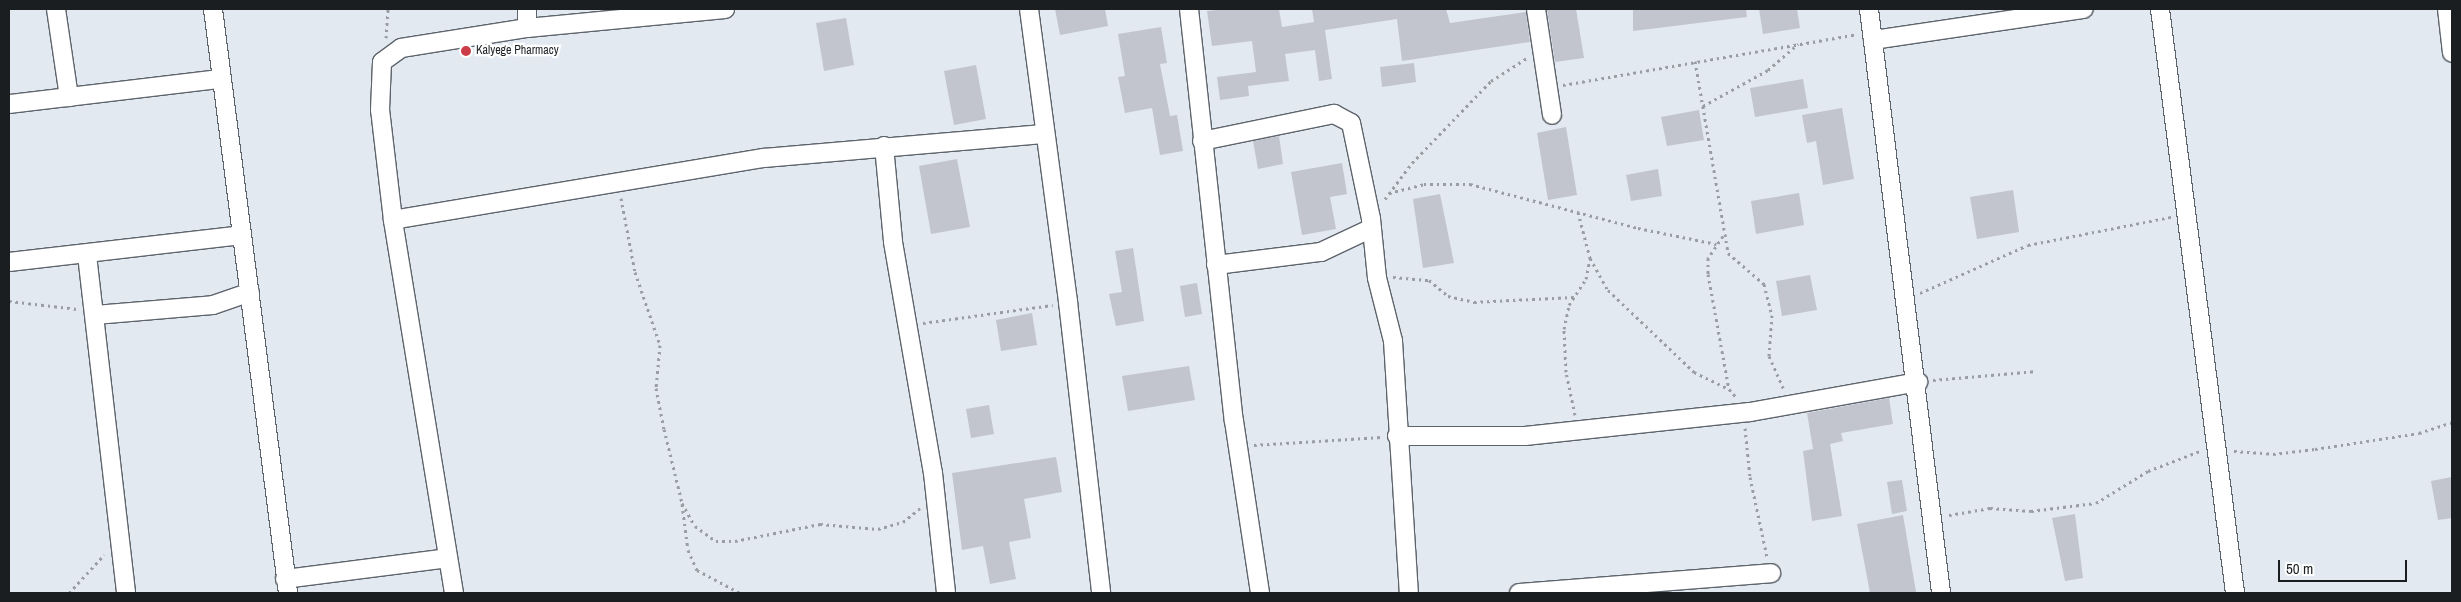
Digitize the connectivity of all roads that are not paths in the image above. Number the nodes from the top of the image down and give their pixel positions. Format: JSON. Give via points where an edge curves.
{"nodes":[{"id":1,"x":56,"y":9,"type":"edge"},
{"id":2,"x":213,"y":9,"type":"edge"},
{"id":3,"x":527,"y":9,"type":"edge"},
{"id":4,"x":718,"y":9,"type":"edge"},
{"id":5,"x":1029,"y":9,"type":"edge"},
{"id":6,"x":1188,"y":9,"type":"edge"},
{"id":7,"x":1536,"y":9,"type":"edge"},
{"id":8,"x":1869,"y":9,"type":"edge"},
{"id":9,"x":2084,"y":9,"type":"edge"},
{"id":10,"x":2160,"y":9,"type":"edge"},
{"id":11,"x":2447,"y":9,"type":"edge"},
{"id":12,"x":528,"y":28,"type":"junction"},
{"id":13,"x":1873,"y":36,"type":"junction"},
{"id":14,"x":2452,"y":52,"type":"edge"},
{"id":15,"x":220,"y":79,"type":"junction"},
{"id":16,"x":68,"y":97,"type":"junction"},
{"id":17,"x":9,"y":104,"type":"edge"},
{"id":18,"x":1552,"y":115,"type":"dead end"},
{"id":19,"x":1043,"y":134,"type":"junction"},
{"id":20,"x":1202,"y":141,"type":"junction"},
{"id":21,"x":884,"y":146,"type":"junction"},
{"id":22,"x":393,"y":220,"type":"junction"},
{"id":23,"x":1371,"y":224,"type":"junction"},
{"id":24,"x":241,"y":235,"type":"junction"},
{"id":25,"x":87,"y":255,"type":"junction"},
{"id":26,"x":9,"y":262,"type":"edge"},
{"id":27,"x":1216,"y":265,"type":"junction"},
{"id":28,"x":250,"y":292,"type":"junction"},
{"id":29,"x":94,"y":313,"type":"junction"},
{"id":30,"x":1918,"y":382,"type":"junction"},
{"id":31,"x":1396,"y":436,"type":"junction"},
{"id":32,"x":448,"y":558,"type":"junction"},
{"id":33,"x":1771,"y":573,"type":"road end"},
{"id":34,"x":286,"y":586,"type":"edge"},
{"id":35,"x":126,"y":593,"type":"edge"},
{"id":36,"x":454,"y":593,"type":"edge"},
{"id":37,"x":946,"y":593,"type":"edge"},
{"id":38,"x":1101,"y":593,"type":"edge"},
{"id":39,"x":1260,"y":593,"type":"edge"},
{"id":40,"x":1409,"y":593,"type":"edge"},
{"id":41,"x":1519,"y":593,"type":"edge"},
{"id":42,"x":1941,"y":593,"type":"edge"},
{"id":43,"x":2235,"y":593,"type":"edge"}],
"edges":[{"from":1,"to":16,"type":"street"},
{"from":2,"to":15,"type":"street"},
{"from":3,"to":12,"type":"street"},
{"from":4,"to":12,"type":"street"},
{"from":5,"to":19,"type":"street"},
{"from":6,"to":20,"type":"street"},
{"from":7,"to":18,"type":"street"},
{"from":8,"to":13,"type":"street"},
{"from":9,"to":13,"type":"street"},
{"from":10,"to":43,"type":"street"},
{"from":11,"to":14,"type":"street"},
{"from":12,"to":22,"type":"street","via":[[401,48],[385,57],[380,70],[380,110]]},
{"from":13,"to":30,"type":"street"},
{"from":15,"to":16,"type":"street"},
{"from":15,"to":24,"type":"street"},
{"from":16,"to":17,"type":"street"},
{"from":19,"to":21,"type":"street"},
{"from":19,"to":38,"type":"street","via":[[1068,302]]},
{"from":20,"to":23,"type":"street","via":[[1334,114],[1344,118],[1355,133]]},
{"from":20,"to":27,"type":"street"},
{"from":21,"to":22,"type":"street","via":[[620,180]]},
{"from":21,"to":37,"type":"street","via":[[935,491]]},
{"from":22,"to":32,"type":"street"},
{"from":23,"to":27,"type":"street","via":[[1321,252]]},
{"from":23,"to":31,"type":"street","via":[[1377,278],[1394,341]]},
{"from":24,"to":25,"type":"street"},
{"from":24,"to":28,"type":"street"},
{"from":25,"to":26,"type":"street"},
{"from":25,"to":29,"type":"street"},
{"from":27,"to":39,"type":"street"},
{"from":28,"to":29,"type":"street","via":[[213,305]]},
{"from":28,"to":34,"type":"street"},
{"from":29,"to":35,"type":"street"},
{"from":30,"to":31,"type":"street","via":[[1747,412],[1578,430],[1470,438]]},
{"from":30,"to":42,"type":"street"},
{"from":31,"to":40,"type":"street"},
{"from":32,"to":34,"type":"street"},
{"from":32,"to":36,"type":"street"},
{"from":33,"to":41,"type":"street"}]}
